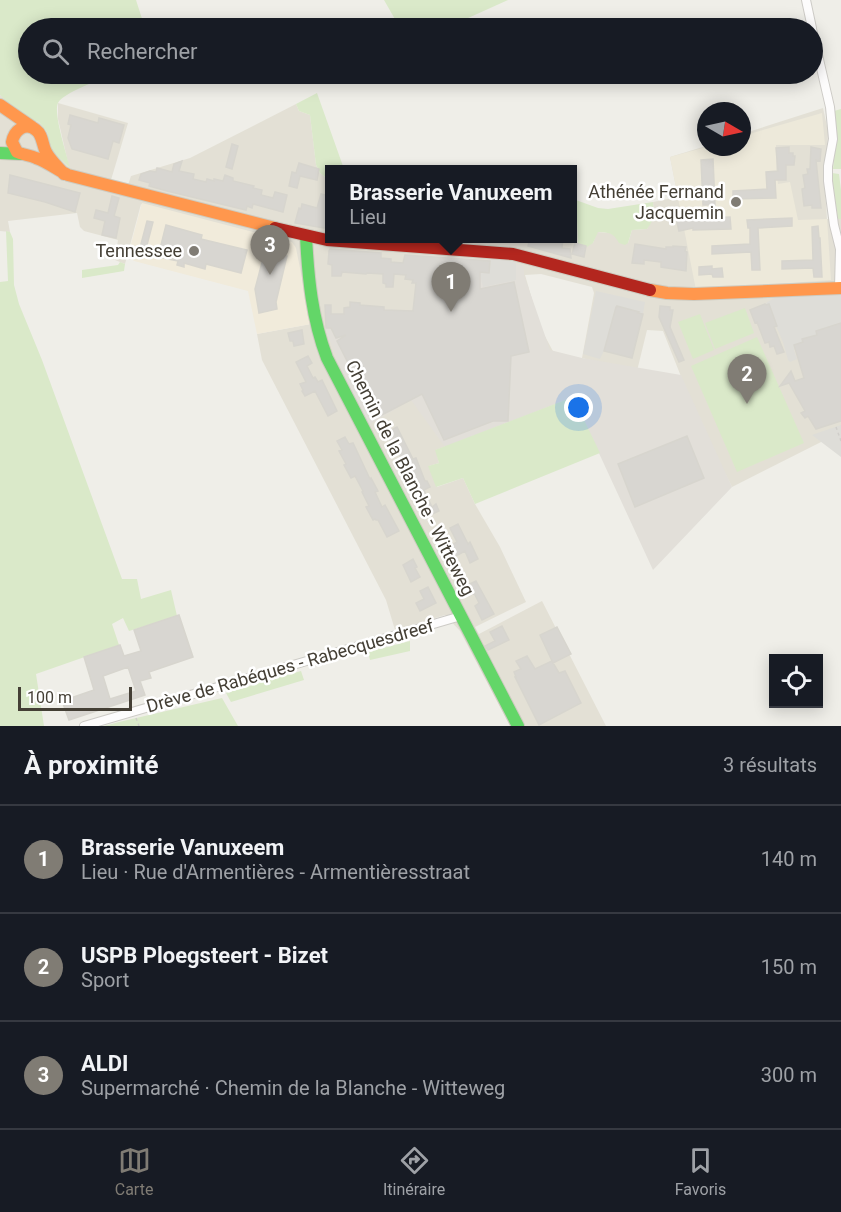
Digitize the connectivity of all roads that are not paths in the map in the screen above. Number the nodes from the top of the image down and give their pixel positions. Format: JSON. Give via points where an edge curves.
{"nodes":[{"id":1,"x":806,"y":0,"type":"edge"},
{"id":2,"x":810,"y":18,"type":"edge"},
{"id":3,"x":823,"y":77,"type":"edge"},
{"id":4,"x":1,"y":106,"type":"edge"},
{"id":5,"x":32,"y":127,"type":"junction"},
{"id":6,"x":13,"y":136,"type":"junction"},
{"id":7,"x":41,"y":141,"type":"junction"},
{"id":8,"x":0,"y":146,"type":"edge"},
{"id":9,"x":0,"y":153,"type":"edge"},
{"id":10,"x":25,"y":155,"type":"junction"},
{"id":11,"x":64,"y":174,"type":"junction"},
{"id":12,"x":306,"y":236,"type":"junction"},
{"id":13,"x":325,"y":239,"type":"edge"},
{"id":14,"x":367,"y":243,"type":"edge"},
{"id":15,"x":840,"y":288,"type":"edge"},
{"id":16,"x":461,"y":616,"type":"junction"},
{"id":17,"x":84,"y":726,"type":"edge"},
{"id":18,"x":518,"y":726,"type":"edge"}],
"edges":[{"from":1,"to":2,"type":"street"},
{"from":3,"to":15,"type":"street","via":[[833,139],[828,181],[840,249]]},
{"from":4,"to":5,"type":"main road"},
{"from":4,"to":6,"type":"main road","via":[[12,124]]},
{"from":5,"to":6,"type":"main road","via":[[21,127]]},
{"from":5,"to":7,"type":"main road","via":[[39,132]]},
{"from":6,"to":8,"type":"main road"},
{"from":6,"to":10,"type":"main road","via":[[15,149]]},
{"from":7,"to":10,"type":"main road","via":[[37,151]]},
{"from":7,"to":11,"type":"main road","via":[[47,155]]},
{"from":9,"to":10,"type":"main road"},
{"from":10,"to":11,"type":"main road"},
{"from":11,"to":12,"type":"main road"},
{"from":12,"to":13,"type":"main road"},
{"from":12,"to":16,"type":"main road","name":"Chemin de la Blanche - Witteweg","via":[[310,285],[326,353]]},
{"from":14,"to":15,"type":"main road","via":[[513,254],[667,293]]},
{"from":16,"to":17,"type":"street","name":"Drève de Rabéques - Rabecquesdreef"},
{"from":16,"to":18,"type":"main road","name":"Chemin de la Blanche - Witteweg"}]}
